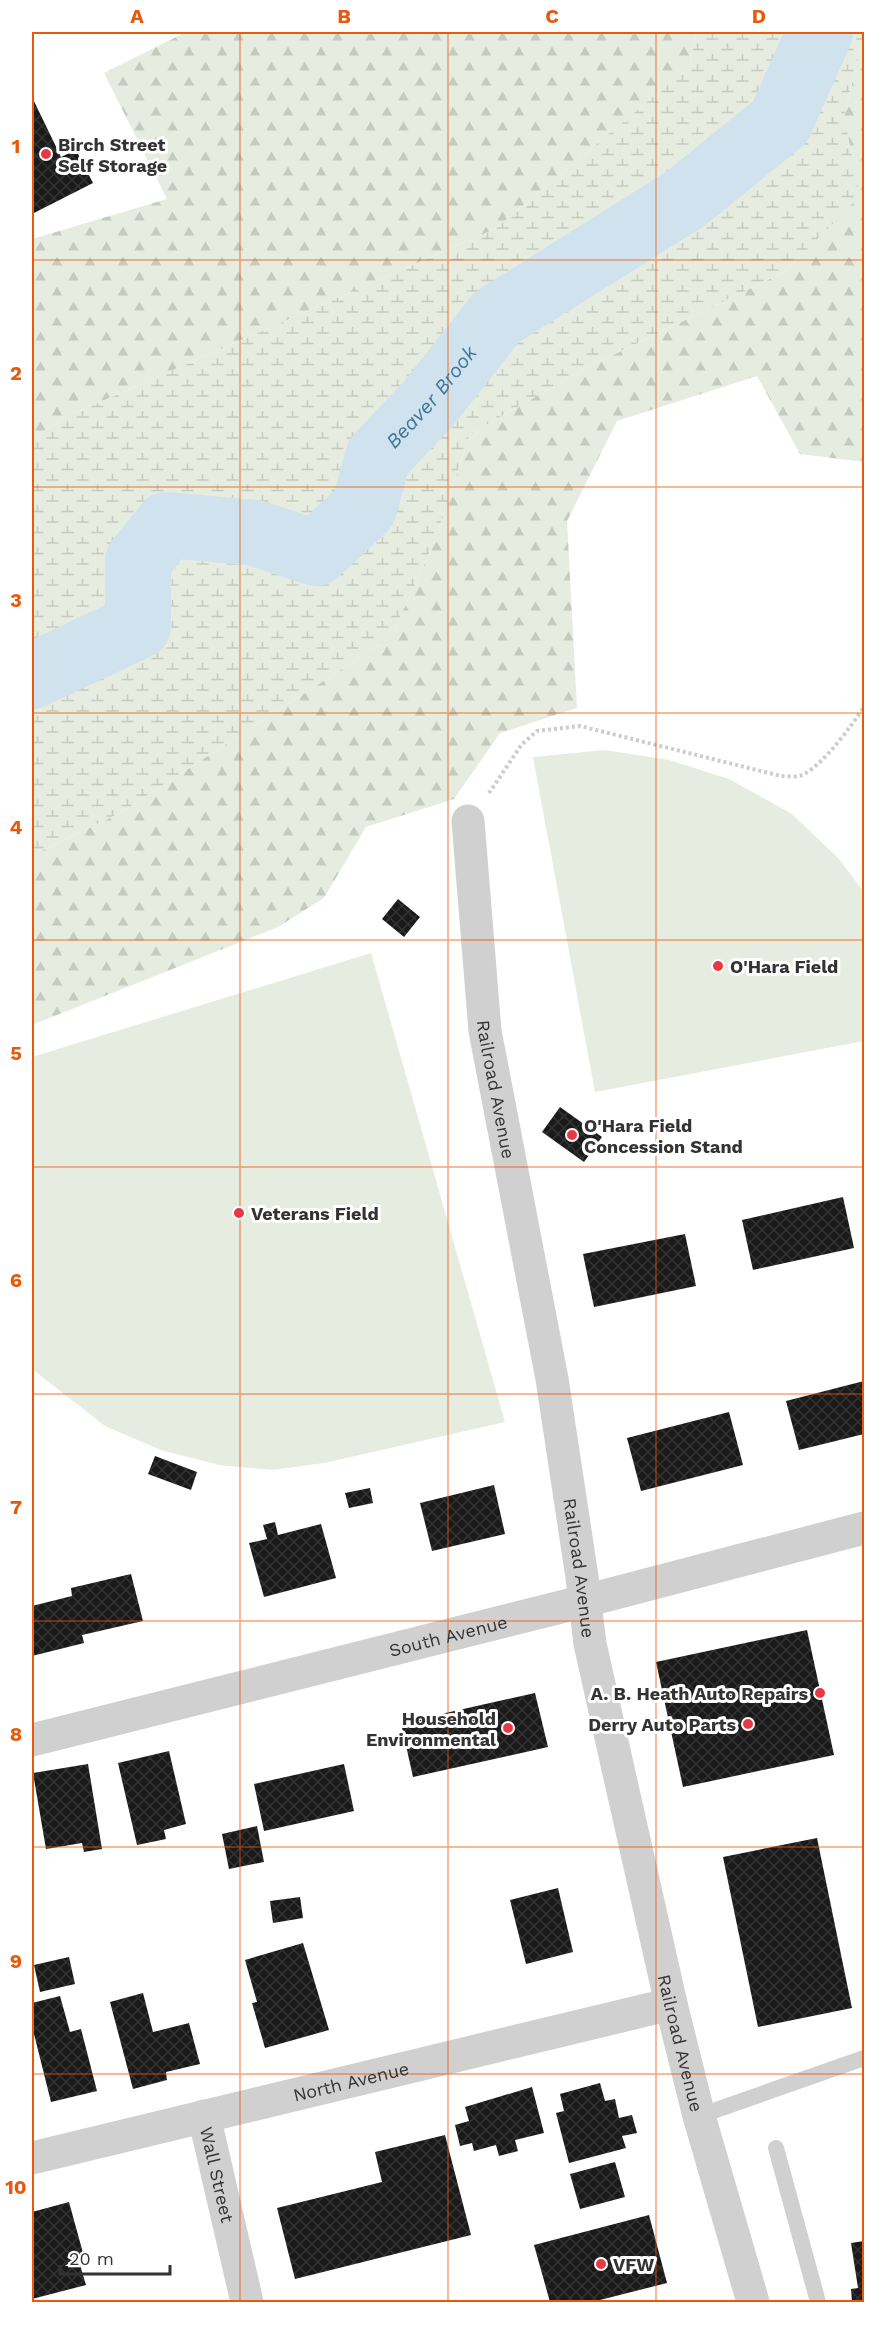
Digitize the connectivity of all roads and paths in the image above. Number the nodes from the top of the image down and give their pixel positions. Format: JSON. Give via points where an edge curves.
{"nodes":[{"id":1,"x":864,"y":707,"type":"edge"},
{"id":2,"x":468,"y":821,"type":"joint"},
{"id":3,"x":864,"y":1528,"type":"edge"},
{"id":4,"x":585,"y":1601,"type":"junction"},
{"id":5,"x":32,"y":1740,"type":"edge"},
{"id":6,"x":671,"y":2004,"type":"junction"},
{"id":7,"x":864,"y":2058,"type":"edge"},
{"id":8,"x":204,"y":2115,"type":"junction"},
{"id":9,"x":699,"y":2116,"type":"junction"},
{"id":10,"x":776,"y":2148,"type":"dead end"},
{"id":11,"x":32,"y":2158,"type":"edge"},
{"id":12,"x":247,"y":2302,"type":"edge"},
{"id":13,"x":753,"y":2302,"type":"edge"},
{"id":14,"x":818,"y":2302,"type":"edge"}],
"edges":[{"from":1,"to":2,"type":"path","via":[[803,776],[781,776],[580,726],[537,731],[522,744]]},
{"from":2,"to":4,"type":"street","name":"Railroad Avenue","via":[[485,1031],[552,1379]]},
{"from":3,"to":4,"type":"street","name":"South Avenue"},
{"from":4,"to":5,"type":"street","name":"South Avenue"},
{"from":4,"to":6,"type":"street","name":"Railroad Avenue","via":[[590,1644]]},
{"from":6,"to":8,"type":"street","name":"North Avenue"},
{"from":6,"to":9,"type":"street","name":"Railroad Avenue"},
{"from":7,"to":9,"type":"lane"},
{"from":8,"to":11,"type":"street","name":"North Avenue"},
{"from":8,"to":12,"type":"street","name":"Wall Street"},
{"from":9,"to":13,"type":"street","name":"Railroad Avenue"},
{"from":10,"to":14,"type":"lane"}]}
